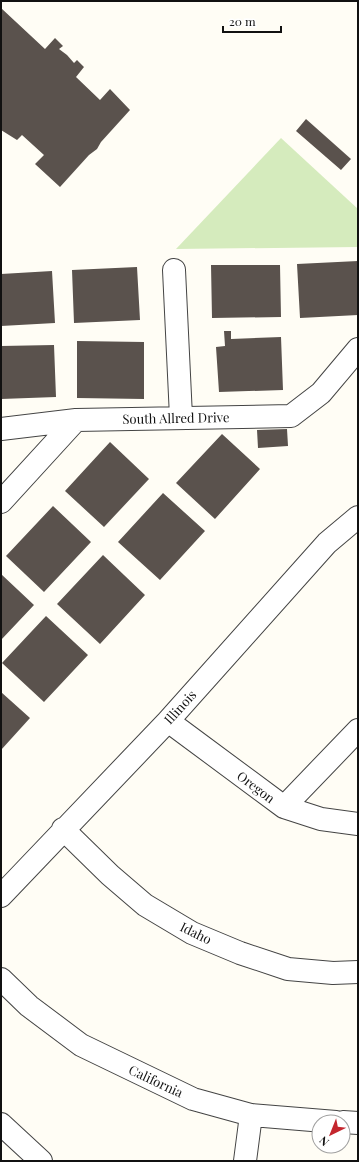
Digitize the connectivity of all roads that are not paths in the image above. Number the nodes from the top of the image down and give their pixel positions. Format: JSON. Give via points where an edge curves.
{"nodes":[{"id":1,"x":174,"y":270,"type":"dead end"},
{"id":2,"x":358,"y":349,"type":"edge"},
{"id":3,"x":181,"y":417,"type":"junction"},
{"id":4,"x":76,"y":420,"type":"junction"},
{"id":5,"x":1,"y":429,"type":"edge"},
{"id":6,"x":1,"y":502,"type":"edge"},
{"id":7,"x":358,"y":516,"type":"edge"},
{"id":8,"x":168,"y":721,"type":"junction"},
{"id":9,"x":358,"y":730,"type":"edge"},
{"id":10,"x":284,"y":807,"type":"junction"},
{"id":11,"x":358,"y":824,"type":"edge"},
{"id":12,"x":63,"y":829,"type":"junction"},
{"id":13,"x":1,"y":896,"type":"edge"},
{"id":14,"x":358,"y":972,"type":"edge"},
{"id":15,"x":1,"y":980,"type":"edge"},
{"id":16,"x":252,"y":1115,"type":"junction"},
{"id":17,"x":311,"y":1120,"type":"edge"},
{"id":18,"x":1,"y":1124,"type":"edge"},
{"id":19,"x":41,"y":1161,"type":"edge"},
{"id":20,"x":245,"y":1161,"type":"edge"}],
"edges":[{"from":1,"to":3,"type":"street"},
{"from":2,"to":3,"type":"street","name":"South Allred Drive","via":[[321,393],[291,416]]},
{"from":3,"to":4,"type":"street","name":"South Allred Drive"},
{"from":4,"to":5,"type":"street","name":"South Allred Drive"},
{"from":4,"to":6,"type":"street"},
{"from":7,"to":8,"type":"street","name":"Illinois","via":[[327,543]]},
{"from":8,"to":10,"type":"street","name":"Oregon"},
{"from":8,"to":12,"type":"street","name":"Illinois"},
{"from":9,"to":10,"type":"street"},
{"from":10,"to":11,"type":"street","name":"Oregon","via":[[321,819]]},
{"from":12,"to":13,"type":"street","name":"Illinois"},
{"from":12,"to":14,"type":"street","name":"Idaho","via":[[145,905],[192,933],[288,969],[333,973]]},
{"from":15,"to":16,"type":"street","name":"California","via":[[29,1006],[81,1045],[193,1099]]},
{"from":16,"to":17,"type":"street","name":"California"},
{"from":16,"to":20,"type":"street"},
{"from":18,"to":19,"type":"street"}]}
